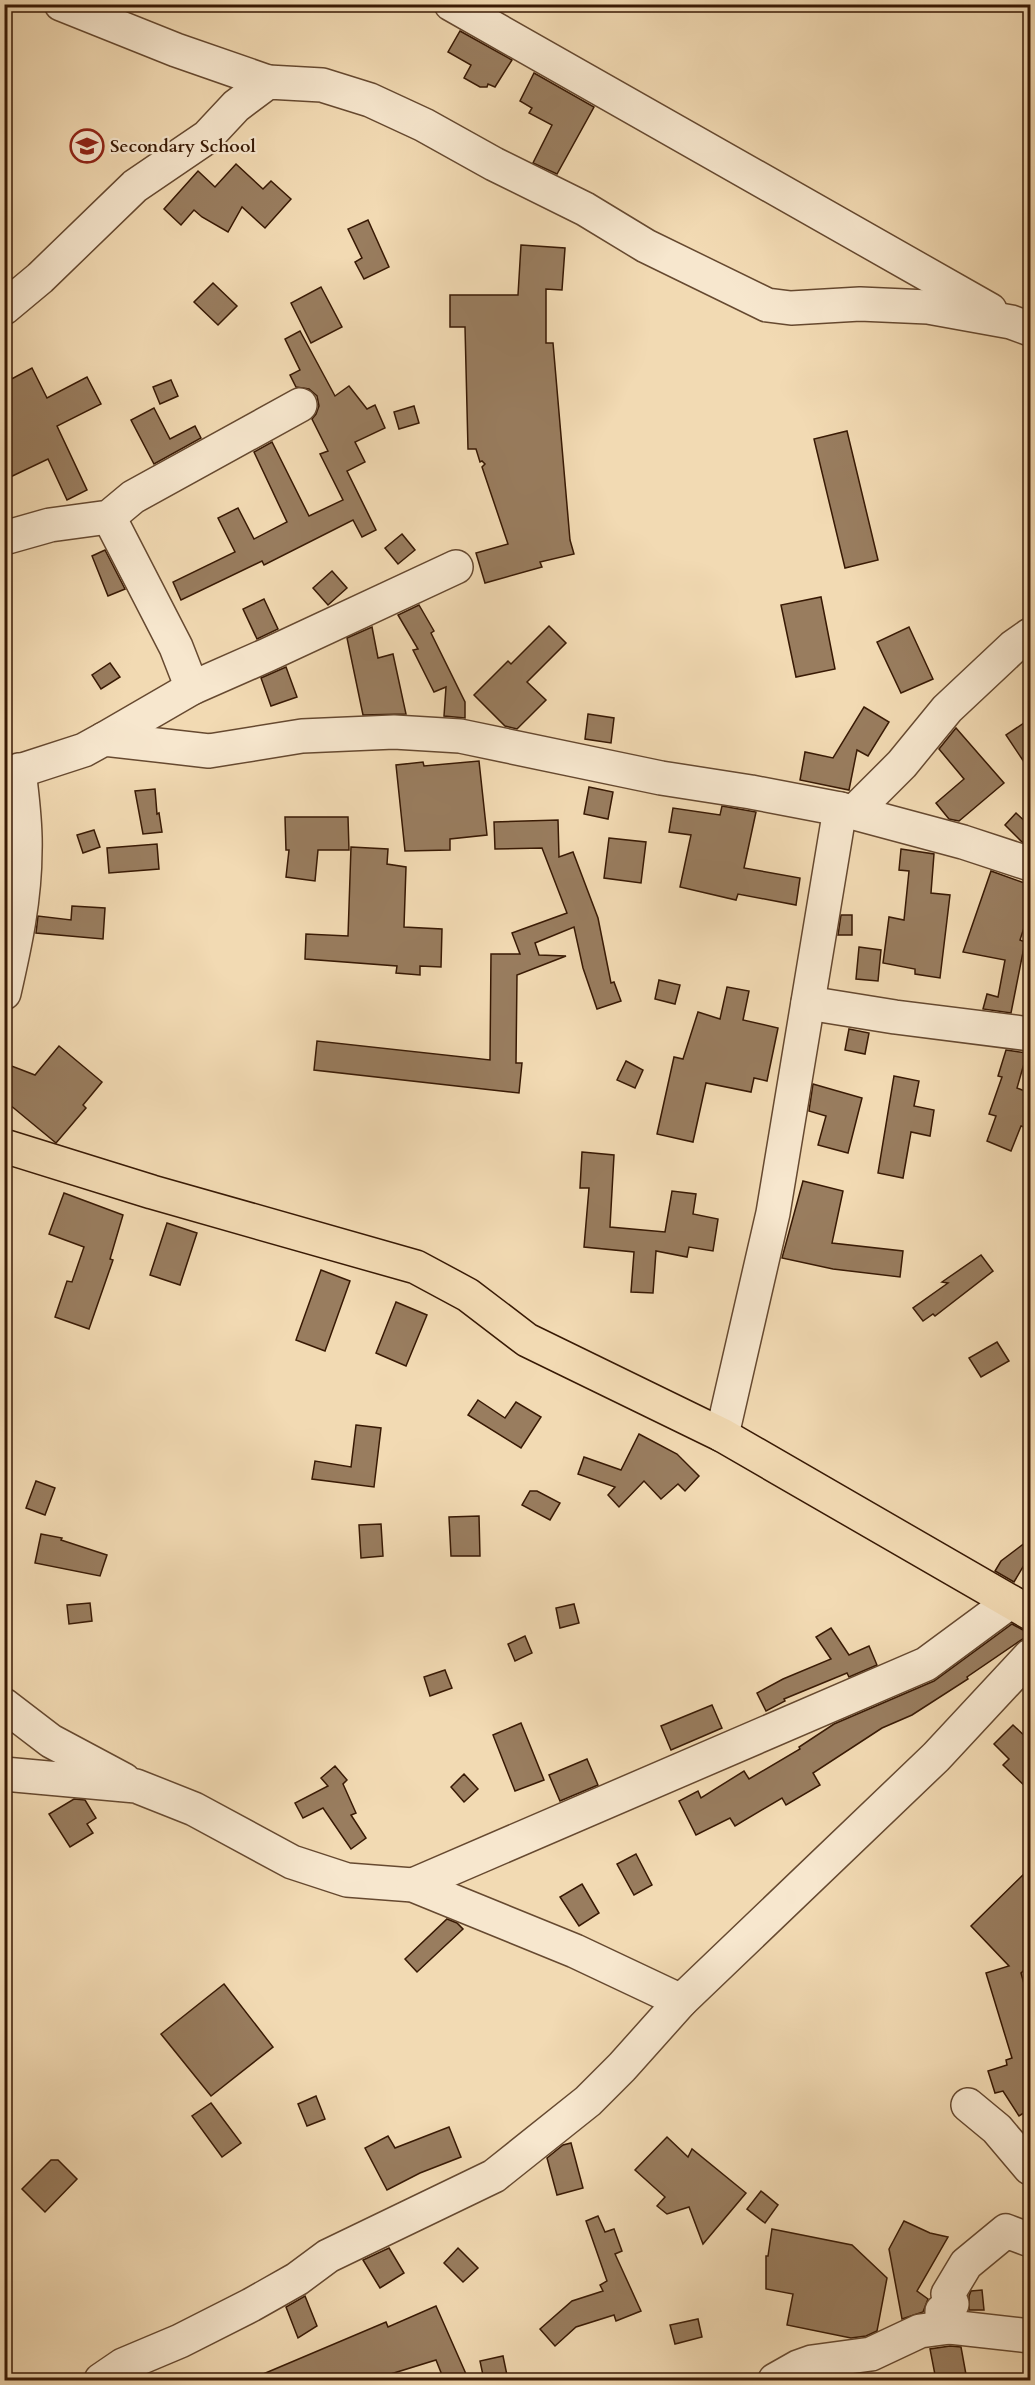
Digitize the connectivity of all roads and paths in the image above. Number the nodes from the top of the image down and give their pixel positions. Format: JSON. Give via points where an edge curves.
{"nodes":[{"id":1,"x":61,"y":4,"type":"edge"},
{"id":2,"x":451,"y":4,"type":"edge"},
{"id":3,"x":268,"y":82,"type":"junction"},
{"id":4,"x":4,"y":308,"type":"edge"},
{"id":5,"x":1021,"y":325,"type":"edge"},
{"id":6,"x":300,"y":405,"type":"dead end"},
{"id":7,"x":109,"y":517,"type":"junction"},
{"id":8,"x":4,"y":538,"type":"edge"},
{"id":9,"x":456,"y":567,"type":"dead end"},
{"id":10,"x":1030,"y":634,"type":"edge"},
{"id":11,"x":192,"y":688,"type":"junction"},
{"id":12,"x":104,"y":740,"type":"junction"},
{"id":13,"x":12,"y":773,"type":"edge"},
{"id":14,"x":847,"y":811,"type":"junction"},
{"id":15,"x":1030,"y":864,"type":"edge"},
{"id":16,"x":4,"y":993,"type":"edge"},
{"id":17,"x":808,"y":1003,"type":"junction"},
{"id":18,"x":1030,"y":1034,"type":"edge"},
{"id":19,"x":4,"y":1146,"type":"edge"},
{"id":20,"x":722,"y":1435,"type":"junction"},
{"id":21,"x":1020,"y":1607,"type":"edge"},
{"id":22,"x":1030,"y":1656,"type":"edge"},
{"id":23,"x":4,"y":1705,"type":"edge"},
{"id":24,"x":4,"y":1774,"type":"edge"},
{"id":25,"x":136,"y":1786,"type":"junction"},
{"id":26,"x":413,"y":1884,"type":"junction"},
{"id":27,"x":681,"y":2001,"type":"junction"},
{"id":28,"x":968,"y":2104,"type":"dead end"},
{"id":29,"x":1030,"y":2168,"type":"edge"},
{"id":30,"x":1030,"y":2241,"type":"edge"},
{"id":31,"x":950,"y":2327,"type":"junction"},
{"id":32,"x":1030,"y":2336,"type":"edge"},
{"id":33,"x":101,"y":2380,"type":"edge"},
{"id":34,"x":775,"y":2380,"type":"edge"}],
"edges":[{"from":1,"to":3,"type":"street"},
{"from":2,"to":5,"type":"street"},
{"from":3,"to":4,"type":"street","via":[[236,106],[207,137],[135,186]]},
{"from":3,"to":5,"type":"street","via":[[322,86],[370,100],[585,209],[646,246],[767,305],[928,307]]},
{"from":6,"to":7,"type":"street","via":[[133,497]]},
{"from":7,"to":8,"type":"street","via":[[50,525]]},
{"from":7,"to":11,"type":"street","via":[[177,647]]},
{"from":9,"to":11,"type":"street"},
{"from":10,"to":14,"type":"street","via":[[947,709],[902,764]]},
{"from":11,"to":12,"type":"street"},
{"from":12,"to":13,"type":"street"},
{"from":12,"to":14,"type":"street","via":[[209,751],[302,736],[394,732],[460,736]]},
{"from":13,"to":16,"type":"street","via":[[26,851],[19,925]]},
{"from":14,"to":15,"type":"street"},
{"from":14,"to":17,"type":"street"},
{"from":17,"to":18,"type":"street"},
{"from":17,"to":20,"type":"street","via":[[773,1213]]},
{"from":19,"to":20,"type":"main road","via":[[416,1267],[468,1295],[527,1340]]},
{"from":20,"to":21,"type":"main road"},
{"from":21,"to":26,"type":"street","via":[[926,1664]]},
{"from":22,"to":27,"type":"street","via":[[936,1757]]},
{"from":23,"to":25,"type":"street","via":[[51,1741]]},
{"from":24,"to":25,"type":"street"},
{"from":25,"to":26,"type":"street","via":[[194,1809],[314,1870],[347,1880]]},
{"from":26,"to":27,"type":"street","via":[[575,1951]]},
{"from":27,"to":33,"type":"street","via":[[588,2100],[494,2176],[328,2256],[251,2305],[123,2365]]},
{"from":28,"to":29,"type":"street","via":[[997,2129]]},
{"from":30,"to":31,"type":"street","via":[[1006,2231],[966,2264],[948,2294],[952,2304],[942,2311],[942,2321]]},
{"from":31,"to":32,"type":"street"},
{"from":31,"to":34,"type":"street","via":[[920,2331],[871,2354],[804,2364]]}]}
